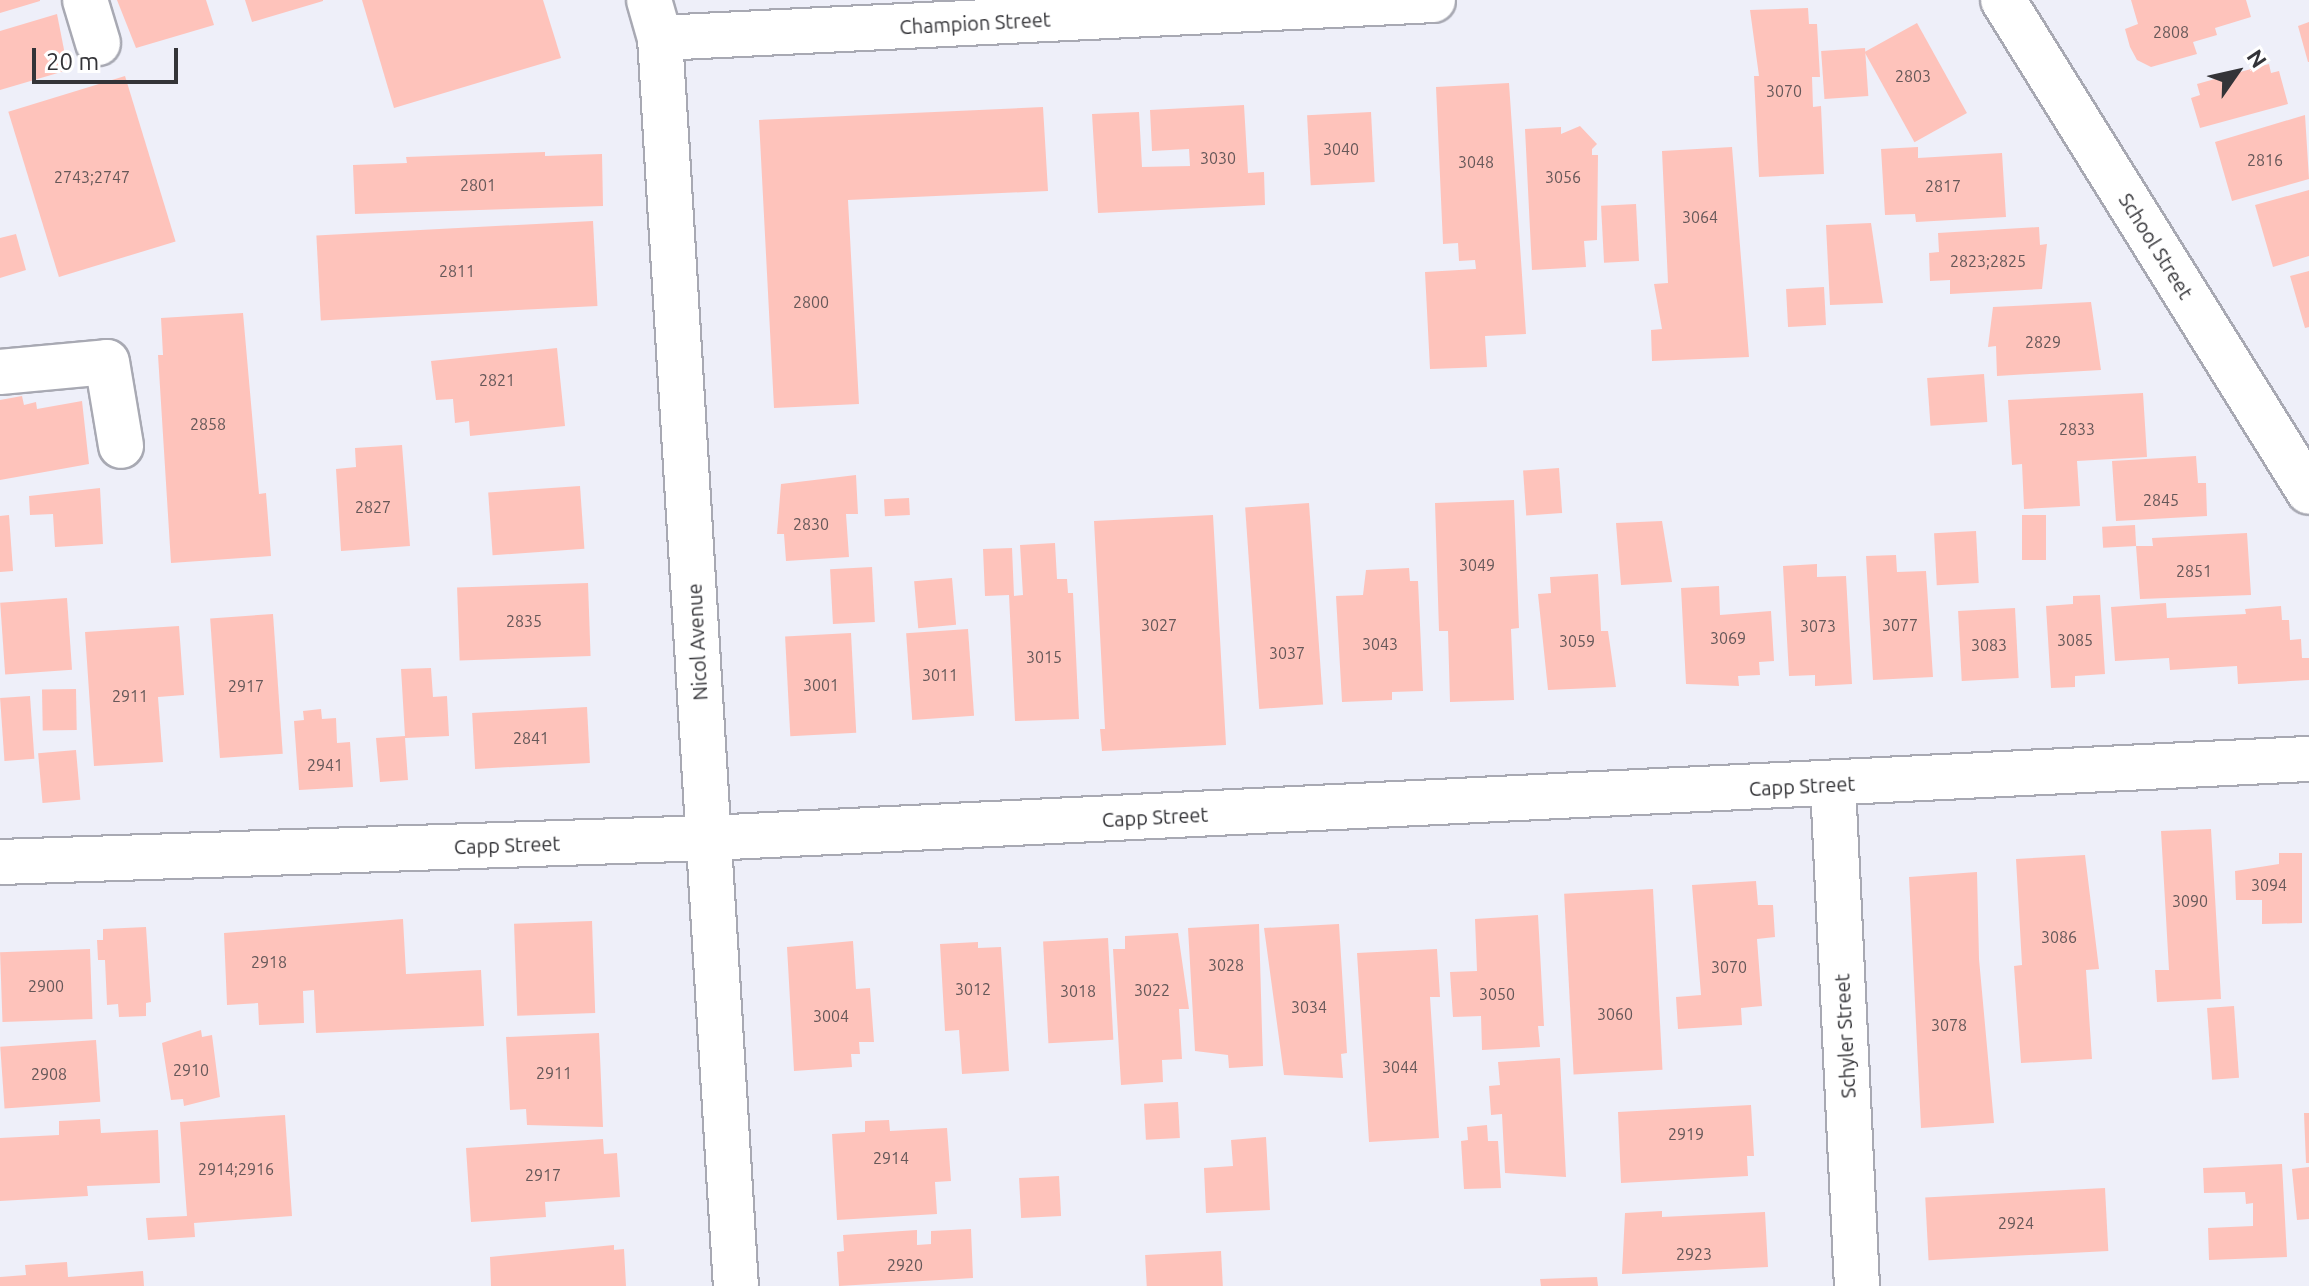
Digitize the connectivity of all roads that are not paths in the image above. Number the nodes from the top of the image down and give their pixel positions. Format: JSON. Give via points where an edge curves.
{"nodes":[{"id":1,"x":85,"y":0,"type":"edge"},
{"id":2,"x":1433,"y":0,"type":"edge"},
{"id":3,"x":2003,"y":0,"type":"edge"},
{"id":4,"x":654,"y":19,"type":"edge"},
{"id":5,"x":98,"y":43,"type":"dead end"},
{"id":6,"x":0,"y":372,"type":"edge"},
{"id":7,"x":121,"y":446,"type":"dead end"},
{"id":8,"x":2309,"y":492,"type":"edge"},
{"id":9,"x":2309,"y":759,"type":"edge"},
{"id":10,"x":1833,"y":785,"type":"junction"},
{"id":11,"x":709,"y":838,"type":"junction"},
{"id":12,"x":0,"y":862,"type":"edge"},
{"id":13,"x":736,"y":1286,"type":"edge"},
{"id":14,"x":1857,"y":1286,"type":"edge"}],
"edges":[{"from":1,"to":5,"type":"street"},
{"from":2,"to":4,"type":"street","name":"Champion Street"},
{"from":3,"to":8,"type":"street","name":"School Street"},
{"from":4,"to":11,"type":"street","name":"Nicol Avenue"},
{"from":6,"to":7,"type":"street","via":[[107,362]]},
{"from":9,"to":10,"type":"street","name":"Capp Street"},
{"from":10,"to":11,"type":"street","name":"Capp Street"},
{"from":10,"to":14,"type":"street","name":"Schyler Street"},
{"from":11,"to":12,"type":"street","name":"Capp Street"},
{"from":11,"to":13,"type":"street","name":"Nicol Avenue"}]}
